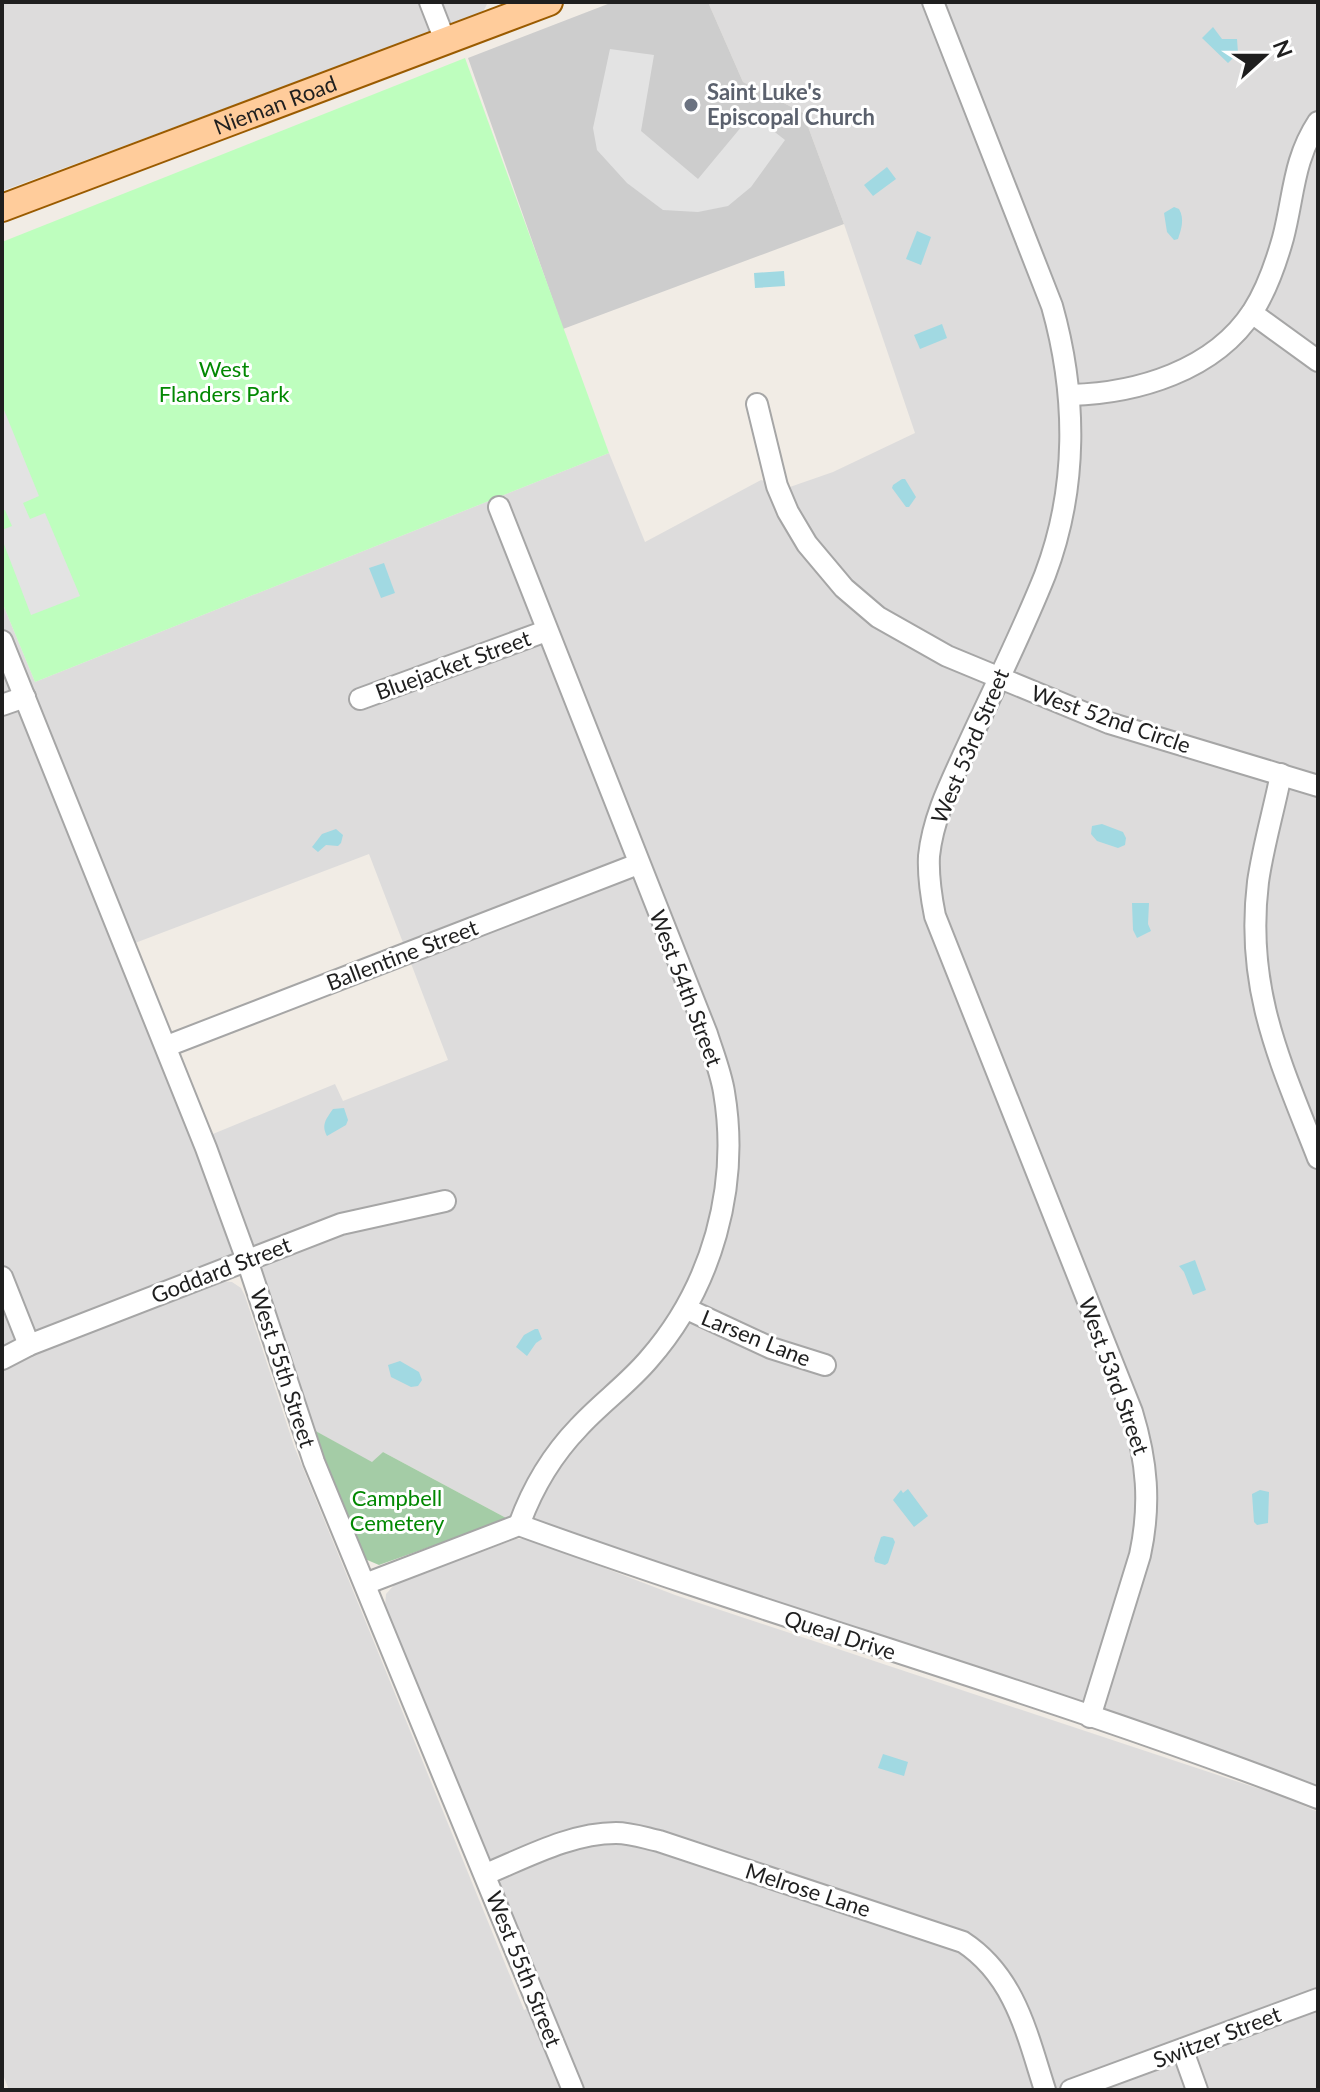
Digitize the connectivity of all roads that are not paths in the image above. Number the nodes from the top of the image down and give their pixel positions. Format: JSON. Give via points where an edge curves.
{"nodes":[{"id":1,"x":430,"y":2,"type":"edge"},
{"id":2,"x":549,"y":2,"type":"edge"},
{"id":3,"x":933,"y":2,"type":"edge"},
{"id":4,"x":504,"y":11,"type":"edge"},
{"id":5,"x":446,"y":43,"type":"junction"},
{"id":6,"x":1318,"y":122,"type":"edge"},
{"id":7,"x":2,"y":208,"type":"edge"},
{"id":8,"x":1252,"y":313,"type":"junction"},
{"id":9,"x":1318,"y":361,"type":"edge"},
{"id":10,"x":1071,"y":395,"type":"junction"},
{"id":11,"x":757,"y":404,"type":"dead end"},
{"id":12,"x":499,"y":507,"type":"dead end"},
{"id":13,"x":546,"y":631,"type":"junction"},
{"id":14,"x":2,"y":641,"type":"edge"},
{"id":15,"x":998,"y":678,"type":"junction"},
{"id":16,"x":25,"y":697,"type":"junction"},
{"id":17,"x":360,"y":699,"type":"dead end"},
{"id":18,"x":2,"y":705,"type":"edge"},
{"id":19,"x":1281,"y":774,"type":"junction"},
{"id":20,"x":1318,"y":786,"type":"edge"},
{"id":21,"x":638,"y":864,"type":"junction"},
{"id":22,"x":167,"y":1046,"type":"junction"},
{"id":23,"x":1318,"y":1158,"type":"edge"},
{"id":24,"x":445,"y":1201,"type":"dead end"},
{"id":25,"x":247,"y":1260,"type":"junction"},
{"id":26,"x":2,"y":1277,"type":"edge"},
{"id":27,"x":687,"y":1309,"type":"junction"},
{"id":28,"x":29,"y":1345,"type":"junction"},
{"id":29,"x":2,"y":1359,"type":"edge"},
{"id":30,"x":825,"y":1365,"type":"dead end"},
{"id":31,"x":519,"y":1525,"type":"junction"},
{"id":32,"x":365,"y":1584,"type":"junction"},
{"id":33,"x":1090,"y":1717,"type":"junction"},
{"id":34,"x":1318,"y":1798,"type":"edge"},
{"id":35,"x":486,"y":1874,"type":"junction"},
{"id":36,"x":1318,"y":1999,"type":"edge"},
{"id":37,"x":1183,"y":2051,"type":"junction"},
{"id":38,"x":573,"y":2090,"type":"edge"},
{"id":39,"x":1045,"y":2090,"type":"edge"},
{"id":40,"x":1071,"y":2090,"type":"edge"},
{"id":41,"x":1197,"y":2090,"type":"edge"}],
"edges":[{"from":1,"to":5,"type":"street"},
{"from":2,"to":4,"type":"main road","name":"Nieman Road"},
{"from":3,"to":10,"type":"street","name":"West 53rd Street","via":[[1052,306]]},
{"from":4,"to":5,"type":"main road","name":"Nieman Road"},
{"from":5,"to":7,"type":"main road","name":"Nieman Road"},
{"from":6,"to":8,"type":"street","via":[[1301,152],[1273,271]]},
{"from":8,"to":9,"type":"street"},
{"from":8,"to":10,"type":"street","via":[[1204,357],[1164,379],[1123,391]]},
{"from":10,"to":15,"type":"street","name":"West 53rd Street","via":[[1067,492],[1058,532]]},
{"from":11,"to":15,"type":"street","name":"West 52nd Circle","via":[[788,512],[844,588],[921,643]]},
{"from":12,"to":13,"type":"street","name":"West 54th Street"},
{"from":13,"to":17,"type":"street","name":"Bluejacket Street"},
{"from":13,"to":21,"type":"street","name":"West 54th Street"},
{"from":14,"to":16,"type":"street","name":"West 55th Street"},
{"from":15,"to":19,"type":"street","name":"West 52nd Circle","via":[[1109,723]]},
{"from":15,"to":33,"type":"street","name":"West 53rd Street","via":[[939,811],[929,855],[930,892],[935,916],[1132,1412],[1145,1463],[1143,1542]]},
{"from":16,"to":18,"type":"street"},
{"from":16,"to":22,"type":"street","name":"West 55th Street"},
{"from":19,"to":20,"type":"street","name":"West 52nd Circle"},
{"from":19,"to":23,"type":"street","via":[[1262,860],[1256,952],[1269,1031]]},
{"from":21,"to":22,"type":"street","name":"Ballentine Street"},
{"from":21,"to":27,"type":"street","name":"West 54th Street","via":[[707,1034],[724,1090],[727,1176],[721,1219]]},
{"from":22,"to":25,"type":"street","name":"West 55th Street"},
{"from":24,"to":25,"type":"street","name":"Goddard Street","via":[[341,1224]]},
{"from":25,"to":28,"type":"street","name":"Goddard Street"},
{"from":25,"to":32,"type":"street","name":"West 55th Street","via":[[314,1462]]},
{"from":26,"to":28,"type":"street"},
{"from":27,"to":30,"type":"street","name":"Larsen Lane","via":[[771,1348]]},
{"from":27,"to":31,"type":"street","name":"West 54th Street","via":[[650,1359],[550,1461]]},
{"from":28,"to":29,"type":"street","name":"Goddard Street"},
{"from":31,"to":32,"type":"street"},
{"from":31,"to":33,"type":"street","name":"Queal Drive"},
{"from":32,"to":35,"type":"street","name":"West 55th Street"},
{"from":33,"to":34,"type":"street","name":"Queal Drive"},
{"from":35,"to":38,"type":"street","name":"West 55th Street"},
{"from":35,"to":39,"type":"street","name":"Melrose Lane","via":[[570,1840],[631,1835],[963,1942],[996,1969],[1011,1995]]},
{"from":36,"to":37,"type":"street","name":"Switzer Street"},
{"from":37,"to":40,"type":"street","name":"Switzer Street"},
{"from":37,"to":41,"type":"street"}]}
